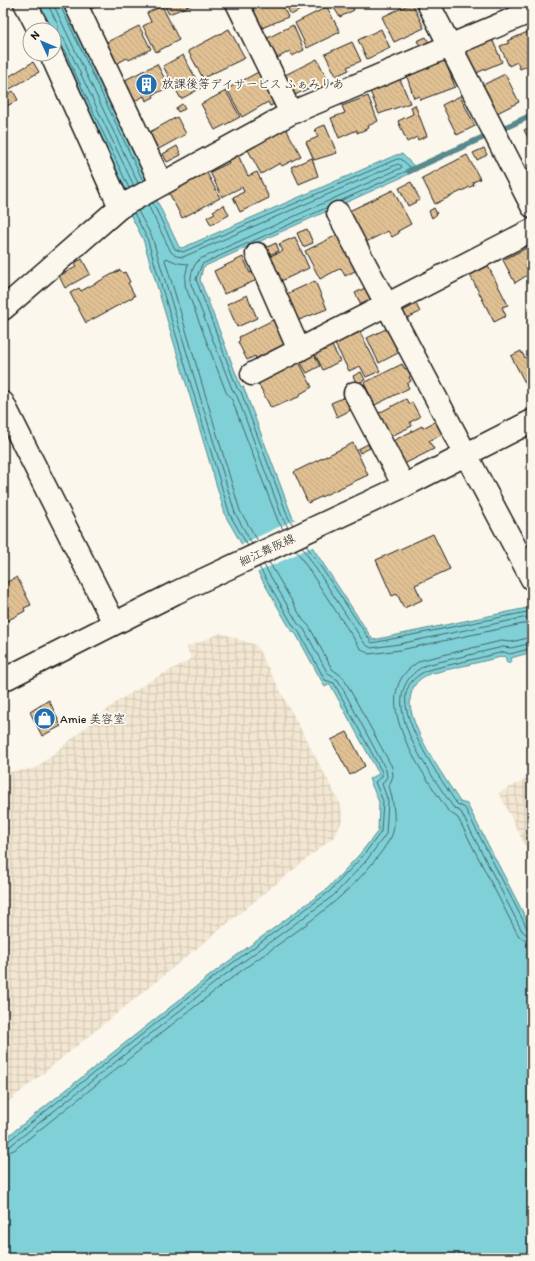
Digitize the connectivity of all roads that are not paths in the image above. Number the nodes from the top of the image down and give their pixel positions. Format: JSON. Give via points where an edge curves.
{"nodes":[{"id":1,"x":25,"y":3,"type":"edge"},
{"id":2,"x":76,"y":3,"type":"edge"},
{"id":3,"x":428,"y":3,"type":"edge"},
{"id":4,"x":241,"y":4,"type":"edge"},
{"id":5,"x":524,"y":10,"type":"edge"},
{"id":6,"x":35,"y":22,"type":"edge"},
{"id":7,"x":451,"y":47,"type":"junction"},
{"id":8,"x":55,"y":62,"type":"edge"},
{"id":9,"x":291,"y":113,"type":"junction"},
{"id":10,"x":157,"y":185,"type":"junction"},
{"id":11,"x":123,"y":205,"type":"junction"},
{"id":12,"x":532,"y":206,"type":"edge"},
{"id":13,"x":338,"y":213,"type":"dead end"},
{"id":14,"x":532,"y":230,"type":"edge"},
{"id":15,"x":257,"y":254,"type":"dead end"},
{"id":16,"x":387,"y":305,"type":"junction"},
{"id":17,"x":3,"y":309,"type":"edge"},
{"id":18,"x":300,"y":350,"type":"junction"},
{"id":19,"x":252,"y":374,"type":"dead end"},
{"id":20,"x":355,"y":393,"type":"dead end"},
{"id":21,"x":3,"y":402,"type":"edge"},
{"id":22,"x":532,"y":421,"type":"edge"},
{"id":23,"x":466,"y":454,"type":"junction"},
{"id":24,"x":404,"y":486,"type":"junction"},
{"id":25,"x":532,"y":579,"type":"edge"},
{"id":26,"x":114,"y":623,"type":"junction"},
{"id":27,"x":3,"y":680,"type":"edge"}],
"edges":[{"from":1,"to":6,"type":"street"},
{"from":2,"to":10,"type":"street"},
{"from":3,"to":7,"type":"street"},
{"from":4,"to":9,"type":"street"},
{"from":5,"to":7,"type":"street"},
{"from":7,"to":9,"type":"street"},
{"from":7,"to":12,"type":"street"},
{"from":8,"to":11,"type":"street"},
{"from":9,"to":10,"type":"street"},
{"from":10,"to":11,"type":"street"},
{"from":11,"to":17,"type":"street"},
{"from":13,"to":16,"type":"street"},
{"from":14,"to":16,"type":"street"},
{"from":15,"to":18,"type":"street"},
{"from":16,"to":18,"type":"street"},
{"from":16,"to":23,"type":"street"},
{"from":18,"to":19,"type":"street"},
{"from":20,"to":24,"type":"street"},
{"from":21,"to":26,"type":"street"},
{"from":22,"to":23,"type":"street","name":"細江舞阪線"},
{"from":23,"to":24,"type":"street","name":"細江舞阪線"},
{"from":23,"to":25,"type":"street"},
{"from":24,"to":26,"type":"street","name":"細江舞阪線"},
{"from":26,"to":27,"type":"street","name":"細江舞阪線"}]}
